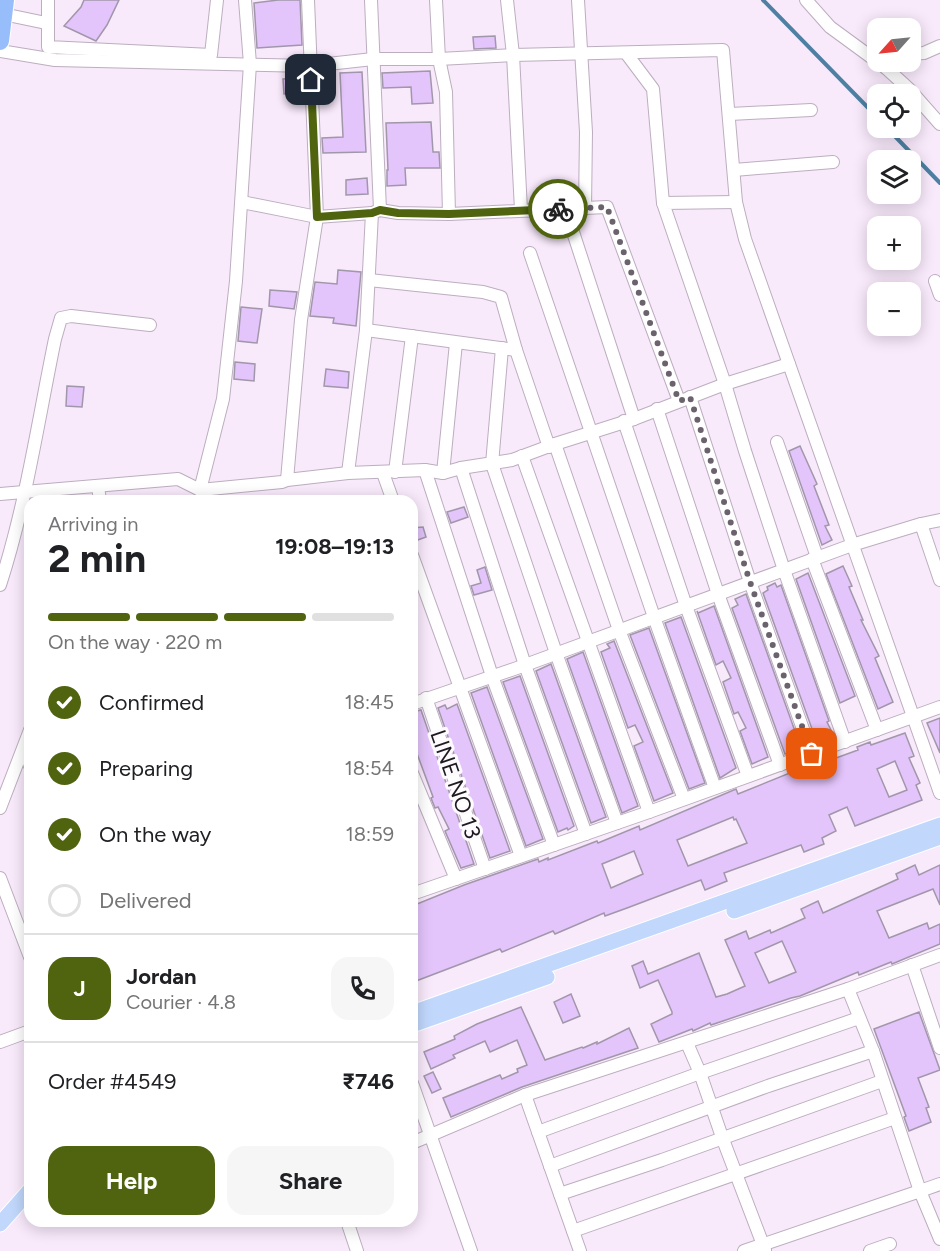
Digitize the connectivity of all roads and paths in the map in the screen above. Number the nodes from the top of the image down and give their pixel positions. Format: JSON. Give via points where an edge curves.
{"nodes":[{"id":1,"x":48,"y":0,"type":"edge"},
{"id":2,"x":217,"y":0,"type":"edge"},
{"id":3,"x":245,"y":0,"type":"edge"},
{"id":4,"x":308,"y":0,"type":"edge"},
{"id":5,"x":371,"y":0,"type":"edge"},
{"id":6,"x":436,"y":0,"type":"edge"},
{"id":7,"x":507,"y":0,"type":"edge"},
{"id":8,"x":578,"y":0,"type":"edge"},
{"id":9,"x":806,"y":0,"type":"edge"},
{"id":10,"x":4,"y":7,"type":"edge"},
{"id":11,"x":46,"y":23,"type":"junction"},
{"id":12,"x":0,"y":41,"type":"edge"},
{"id":13,"x":940,"y":46,"type":"edge"},
{"id":14,"x":867,"y":50,"type":"edge"},
{"id":15,"x":0,"y":51,"type":"edge"},
{"id":16,"x":626,"y":53,"type":"junction"},
{"id":17,"x":921,"y":53,"type":"edge"},
{"id":18,"x":582,"y":54,"type":"junction"},
{"id":19,"x":513,"y":56,"type":"junction"},
{"id":20,"x":374,"y":59,"type":"junction"},
{"id":21,"x":439,"y":59,"type":"junction"},
{"id":22,"x":250,"y":64,"type":"junction"},
{"id":23,"x":310,"y":66,"type":"junction"},
{"id":24,"x":896,"y":72,"type":"edge"},
{"id":25,"x":811,"y":110,"type":"dead end"},
{"id":26,"x":730,"y":114,"type":"junction"},
{"id":27,"x":940,"y":124,"type":"edge"},
{"id":28,"x":833,"y":162,"type":"dead end"},
{"id":29,"x":734,"y":171,"type":"junction"},
{"id":30,"x":242,"y":202,"type":"junction"},
{"id":31,"x":736,"y":202,"type":"junction"},
{"id":32,"x":663,"y":203,"type":"junction"},
{"id":33,"x":585,"y":208,"type":"junction"},
{"id":34,"x":521,"y":210,"type":"junction"},
{"id":35,"x":376,"y":211,"type":"junction"},
{"id":36,"x":449,"y":214,"type":"junction"},
{"id":37,"x":317,"y":217,"type":"junction"},
{"id":38,"x":572,"y":229,"type":"dead end"},
{"id":39,"x":530,"y":254,"type":"dead end"},
{"id":40,"x":369,"y":280,"type":"junction"},
{"id":41,"x":935,"y":282,"type":"dead end"},
{"id":42,"x":940,"y":295,"type":"edge"},
{"id":43,"x":150,"y":325,"type":"dead end"},
{"id":44,"x":366,"y":330,"type":"junction"},
{"id":45,"x":412,"y":336,"type":"junction"},
{"id":46,"x":456,"y":343,"type":"junction"},
{"id":47,"x":502,"y":348,"type":"junction"},
{"id":48,"x":516,"y":350,"type":"junction"},
{"id":49,"x":789,"y":364,"type":"junction"},
{"id":50,"x":725,"y":384,"type":"junction"},
{"id":51,"x":684,"y":399,"type":"junction"},
{"id":52,"x":657,"y":409,"type":"junction"},
{"id":53,"x":629,"y":420,"type":"junction"},
{"id":54,"x":592,"y":432,"type":"junction"},
{"id":55,"x":777,"y":442,"type":"dead end"},
{"id":56,"x":552,"y":445,"type":"junction"},
{"id":57,"x":522,"y":456,"type":"junction"},
{"id":58,"x":492,"y":464,"type":"junction"},
{"id":59,"x":461,"y":468,"type":"junction"},
{"id":60,"x":425,"y":470,"type":"junction"},
{"id":61,"x":389,"y":472,"type":"junction"},
{"id":62,"x":348,"y":473,"type":"junction"},
{"id":63,"x":443,"y":473,"type":"junction"},
{"id":64,"x":287,"y":480,"type":"junction"},
{"id":65,"x":98,"y":486,"type":"junction"},
{"id":66,"x":200,"y":490,"type":"junction"},
{"id":67,"x":24,"y":492,"type":"junction"},
{"id":68,"x":0,"y":494,"type":"edge"},
{"id":69,"x":99,"y":495,"type":"edge"},
{"id":70,"x":203,"y":495,"type":"edge"},
{"id":71,"x":392,"y":495,"type":"edge"},
{"id":72,"x":940,"y":520,"type":"edge"},
{"id":73,"x":921,"y":524,"type":"junction"},
{"id":74,"x":852,"y":544,"type":"junction"},
{"id":75,"x":814,"y":558,"type":"junction"},
{"id":76,"x":784,"y":570,"type":"junction"},
{"id":77,"x":418,"y":572,"type":"edge"},
{"id":78,"x":940,"y":580,"type":"edge"},
{"id":79,"x":750,"y":582,"type":"junction"},
{"id":80,"x":0,"y":585,"type":"edge"},
{"id":81,"x":718,"y":594,"type":"junction"},
{"id":82,"x":686,"y":606,"type":"junction"},
{"id":83,"x":654,"y":617,"type":"junction"},
{"id":84,"x":620,"y":630,"type":"junction"},
{"id":85,"x":587,"y":642,"type":"junction"},
{"id":86,"x":556,"y":653,"type":"junction"},
{"id":87,"x":525,"y":665,"type":"junction"},
{"id":88,"x":492,"y":676,"type":"junction"},
{"id":89,"x":460,"y":687,"type":"junction"},
{"id":90,"x":426,"y":698,"type":"junction"},
{"id":91,"x":418,"y":701,"type":"edge"},
{"id":92,"x":940,"y":707,"type":"edge"},
{"id":93,"x":913,"y":717,"type":"junction"},
{"id":94,"x":877,"y":730,"type":"junction"},
{"id":95,"x":845,"y":742,"type":"junction"},
{"id":96,"x":24,"y":747,"type":"edge"},
{"id":97,"x":812,"y":754,"type":"junction"},
{"id":98,"x":780,"y":765,"type":"junction"},
{"id":99,"x":748,"y":776,"type":"junction"},
{"id":100,"x":418,"y":787,"type":"edge"},
{"id":101,"x":715,"y":788,"type":"junction"},
{"id":102,"x":940,"y":793,"type":"edge"},
{"id":103,"x":684,"y":799,"type":"junction"},
{"id":104,"x":0,"y":808,"type":"edge"},
{"id":105,"x":649,"y":812,"type":"junction"},
{"id":106,"x":617,"y":823,"type":"junction"},
{"id":107,"x":940,"y":825,"type":"edge"},
{"id":108,"x":586,"y":834,"type":"junction"},
{"id":109,"x":940,"y":837,"type":"edge"},
{"id":110,"x":554,"y":845,"type":"junction"},
{"id":111,"x":521,"y":856,"type":"junction"},
{"id":112,"x":485,"y":869,"type":"junction"},
{"id":113,"x":0,"y":878,"type":"edge"},
{"id":114,"x":456,"y":879,"type":"junction"},
{"id":115,"x":418,"y":892,"type":"edge"},
{"id":116,"x":24,"y":941,"type":"edge"},
{"id":117,"x":940,"y":955,"type":"edge"},
{"id":118,"x":912,"y":965,"type":"junction"},
{"id":119,"x":848,"y":989,"type":"junction"},
{"id":120,"x":418,"y":1011,"type":"edge"},
{"id":121,"x":859,"y":1018,"type":"junction"},
{"id":122,"x":418,"y":1023,"type":"edge"},
{"id":123,"x":24,"y":1033,"type":"edge"},
{"id":124,"x":0,"y":1042,"type":"edge"},
{"id":125,"x":687,"y":1043,"type":"junction"},
{"id":126,"x":940,"y":1048,"type":"edge"},
{"id":127,"x":873,"y":1051,"type":"junction"},
{"id":128,"x":700,"y":1073,"type":"junction"},
{"id":129,"x":882,"y":1081,"type":"junction"},
{"id":130,"x":525,"y":1095,"type":"junction"},
{"id":131,"x":418,"y":1100,"type":"edge"},
{"id":132,"x":712,"y":1106,"type":"junction"},
{"id":133,"x":896,"y":1118,"type":"junction"},
{"id":134,"x":538,"y":1132,"type":"junction"},
{"id":135,"x":431,"y":1136,"type":"junction"},
{"id":136,"x":722,"y":1137,"type":"junction"},
{"id":137,"x":418,"y":1141,"type":"edge"},
{"id":138,"x":550,"y":1166,"type":"junction"},
{"id":139,"x":737,"y":1174,"type":"junction"},
{"id":140,"x":940,"y":1184,"type":"edge"},
{"id":141,"x":24,"y":1186,"type":"edge"},
{"id":142,"x":920,"y":1191,"type":"junction"},
{"id":143,"x":560,"y":1194,"type":"junction"},
{"id":144,"x":24,"y":1197,"type":"edge"},
{"id":145,"x":0,"y":1212,"type":"edge"},
{"id":146,"x":0,"y":1224,"type":"edge"},
{"id":147,"x":349,"y":1227,"type":"edge"},
{"id":148,"x":573,"y":1231,"type":"junction"},
{"id":149,"x":940,"y":1239,"type":"edge"},
{"id":150,"x":890,"y":1245,"type":"dead end"},
{"id":151,"x":764,"y":1247,"type":"edge"},
{"id":152,"x":357,"y":1251,"type":"edge"},
{"id":153,"x":471,"y":1251,"type":"edge"},
{"id":154,"x":580,"y":1251,"type":"edge"},
{"id":155,"x":744,"y":1251,"type":"edge"},
{"id":156,"x":870,"y":1251,"type":"edge"}],
"edges":[{"from":1,"to":11,"type":"street"},
{"from":2,"to":11,"type":"street","via":[[211,55],[48,47]]},
{"from":3,"to":22,"type":"street"},
{"from":4,"to":23,"type":"street"},
{"from":5,"to":20,"type":"street"},
{"from":6,"to":21,"type":"street"},
{"from":7,"to":19,"type":"street"},
{"from":8,"to":18,"type":"street"},
{"from":9,"to":14,"type":"street","via":[[830,27]]},
{"from":10,"to":11,"type":"street"},
{"from":10,"to":12,"type":"highway"},
{"from":13,"to":17,"type":"street"},
{"from":15,"to":22,"type":"street","via":[[56,60]]},
{"from":16,"to":18,"type":"street"},
{"from":16,"to":26,"type":"street","via":[[723,51]]},
{"from":16,"to":32,"type":"street","via":[[653,88]]},
{"from":18,"to":19,"type":"street"},
{"from":18,"to":33,"type":"street"},
{"from":19,"to":21,"type":"street"},
{"from":19,"to":34,"type":"street"},
{"from":20,"to":21,"type":"street"},
{"from":20,"to":23,"type":"street"},
{"from":20,"to":35,"type":"street"},
{"from":21,"to":36,"type":"street","via":[[446,92]]},
{"from":22,"to":23,"type":"street"},
{"from":22,"to":30,"type":"street"},
{"from":23,"to":37,"type":"street"},
{"from":24,"to":27,"type":"street"},
{"from":25,"to":26,"type":"street"},
{"from":26,"to":29,"type":"street"},
{"from":28,"to":29,"type":"street"},
{"from":29,"to":31,"type":"street"},
{"from":30,"to":37,"type":"street"},
{"from":30,"to":66,"type":"street","via":[[223,399]]},
{"from":31,"to":32,"type":"street"},
{"from":31,"to":49,"type":"street"},
{"from":32,"to":50,"type":"street"},
{"from":33,"to":34,"type":"street"},
{"from":33,"to":51,"type":"street","via":[[607,207]]},
{"from":34,"to":36,"type":"street"},
{"from":35,"to":36,"type":"street"},
{"from":35,"to":37,"type":"street"},
{"from":35,"to":40,"type":"street"},
{"from":37,"to":64,"type":"street","via":[[301,320]]},
{"from":38,"to":53,"type":"street"},
{"from":39,"to":54,"type":"street"},
{"from":40,"to":44,"type":"street"},
{"from":40,"to":48,"type":"street","via":[[501,297]]},
{"from":41,"to":42,"type":"street"},
{"from":43,"to":67,"type":"street","via":[[61,318]]},
{"from":44,"to":45,"type":"street"},
{"from":44,"to":62,"type":"street"},
{"from":45,"to":46,"type":"street"},
{"from":45,"to":61,"type":"street"},
{"from":46,"to":47,"type":"street"},
{"from":46,"to":63,"type":"street"},
{"from":47,"to":48,"type":"street"},
{"from":47,"to":58,"type":"street"},
{"from":48,"to":56,"type":"street"},
{"from":49,"to":50,"type":"street"},
{"from":49,"to":74,"type":"street"},
{"from":50,"to":51,"type":"street"},
{"from":50,"to":76,"type":"street"},
{"from":51,"to":52,"type":"street"},
{"from":51,"to":79,"type":"street"},
{"from":52,"to":53,"type":"street"},
{"from":52,"to":81,"type":"street"},
{"from":53,"to":54,"type":"street"},
{"from":53,"to":82,"type":"street"},
{"from":54,"to":56,"type":"street"},
{"from":54,"to":83,"type":"street"},
{"from":55,"to":75,"type":"street"},
{"from":56,"to":57,"type":"street"},
{"from":56,"to":84,"type":"street"},
{"from":57,"to":58,"type":"street"},
{"from":57,"to":85,"type":"street"},
{"from":58,"to":59,"type":"street"},
{"from":58,"to":86,"type":"street"},
{"from":59,"to":63,"type":"street"},
{"from":59,"to":87,"type":"street"},
{"from":60,"to":61,"type":"street"},
{"from":60,"to":63,"type":"street"},
{"from":60,"to":88,"type":"street"},
{"from":61,"to":62,"type":"street"},
{"from":61,"to":71,"type":"street"},
{"from":62,"to":64,"type":"street"},
{"from":64,"to":66,"type":"street"},
{"from":65,"to":66,"type":"street","via":[[178,479]]},
{"from":65,"to":67,"type":"street"},
{"from":65,"to":69,"type":"street"},
{"from":66,"to":70,"type":"street"},
{"from":67,"to":68,"type":"street"},
{"from":67,"to":80,"type":"street"},
{"from":72,"to":73,"type":"street"},
{"from":73,"to":74,"type":"street"},
{"from":73,"to":78,"type":"street"},
{"from":74,"to":75,"type":"street"},
{"from":74,"to":93,"type":"street"},
{"from":75,"to":76,"type":"street"},
{"from":75,"to":94,"type":"street"},
{"from":76,"to":79,"type":"street"},
{"from":76,"to":95,"type":"street"},
{"from":77,"to":89,"type":"street"},
{"from":79,"to":81,"type":"street"},
{"from":79,"to":97,"type":"street"},
{"from":81,"to":82,"type":"street"},
{"from":81,"to":98,"type":"street"},
{"from":82,"to":83,"type":"street"},
{"from":82,"to":99,"type":"street"},
{"from":83,"to":84,"type":"street"},
{"from":83,"to":101,"type":"street"},
{"from":84,"to":85,"type":"street"},
{"from":84,"to":103,"type":"street"},
{"from":85,"to":86,"type":"street"},
{"from":85,"to":105,"type":"street"},
{"from":86,"to":87,"type":"street"},
{"from":86,"to":106,"type":"street"},
{"from":87,"to":88,"type":"street"},
{"from":87,"to":108,"type":"street"},
{"from":88,"to":89,"type":"street"},
{"from":88,"to":110,"type":"street"},
{"from":89,"to":90,"type":"street"},
{"from":89,"to":111,"type":"street"},
{"from":90,"to":91,"type":"street"},
{"from":90,"to":112,"type":"street","name":"LINE NO 13"},
{"from":92,"to":93,"type":"street"},
{"from":93,"to":94,"type":"street"},
{"from":93,"to":102,"type":"street"},
{"from":94,"to":95,"type":"street"},
{"from":95,"to":97,"type":"street"},
{"from":96,"to":104,"type":"street"},
{"from":97,"to":98,"type":"street"},
{"from":98,"to":99,"type":"street"},
{"from":99,"to":101,"type":"street"},
{"from":100,"to":114,"type":"street"},
{"from":101,"to":103,"type":"street"},
{"from":103,"to":105,"type":"street"},
{"from":105,"to":106,"type":"street"},
{"from":106,"to":108,"type":"street"},
{"from":107,"to":120,"type":"main road"},
{"from":108,"to":110,"type":"street"},
{"from":109,"to":122,"type":"main road"},
{"from":110,"to":111,"type":"street"},
{"from":111,"to":112,"type":"street"},
{"from":112,"to":114,"type":"street"},
{"from":113,"to":116,"type":"street"},
{"from":114,"to":115,"type":"street"},
{"from":117,"to":118,"type":"street"},
{"from":118,"to":119,"type":"street"},
{"from":118,"to":126,"type":"street"},
{"from":119,"to":121,"type":"street"},
{"from":119,"to":125,"type":"street"},
{"from":121,"to":127,"type":"street"},
{"from":121,"to":128,"type":"street"},
{"from":123,"to":124,"type":"street"},
{"from":125,"to":128,"type":"street"},
{"from":125,"to":130,"type":"street"},
{"from":127,"to":129,"type":"street"},
{"from":127,"to":132,"type":"street"},
{"from":128,"to":132,"type":"street"},
{"from":128,"to":134,"type":"street"},
{"from":129,"to":133,"type":"street"},
{"from":129,"to":136,"type":"street"},
{"from":130,"to":134,"type":"street"},
{"from":130,"to":135,"type":"street"},
{"from":131,"to":135,"type":"street"},
{"from":132,"to":136,"type":"street"},
{"from":132,"to":138,"type":"street"},
{"from":133,"to":139,"type":"street"},
{"from":133,"to":142,"type":"street"},
{"from":134,"to":138,"type":"street"},
{"from":135,"to":137,"type":"street"},
{"from":135,"to":153,"type":"street"},
{"from":136,"to":139,"type":"street"},
{"from":136,"to":143,"type":"street"},
{"from":138,"to":143,"type":"street"},
{"from":139,"to":148,"type":"street"},
{"from":139,"to":151,"type":"street"},
{"from":140,"to":142,"type":"street"},
{"from":141,"to":145,"type":"main road"},
{"from":142,"to":149,"type":"street"},
{"from":142,"to":151,"type":"street"},
{"from":143,"to":148,"type":"street"},
{"from":144,"to":146,"type":"main road"},
{"from":147,"to":152,"type":"street"},
{"from":148,"to":154,"type":"street"},
{"from":150,"to":156,"type":"street"},
{"from":151,"to":155,"type":"street"}]}
